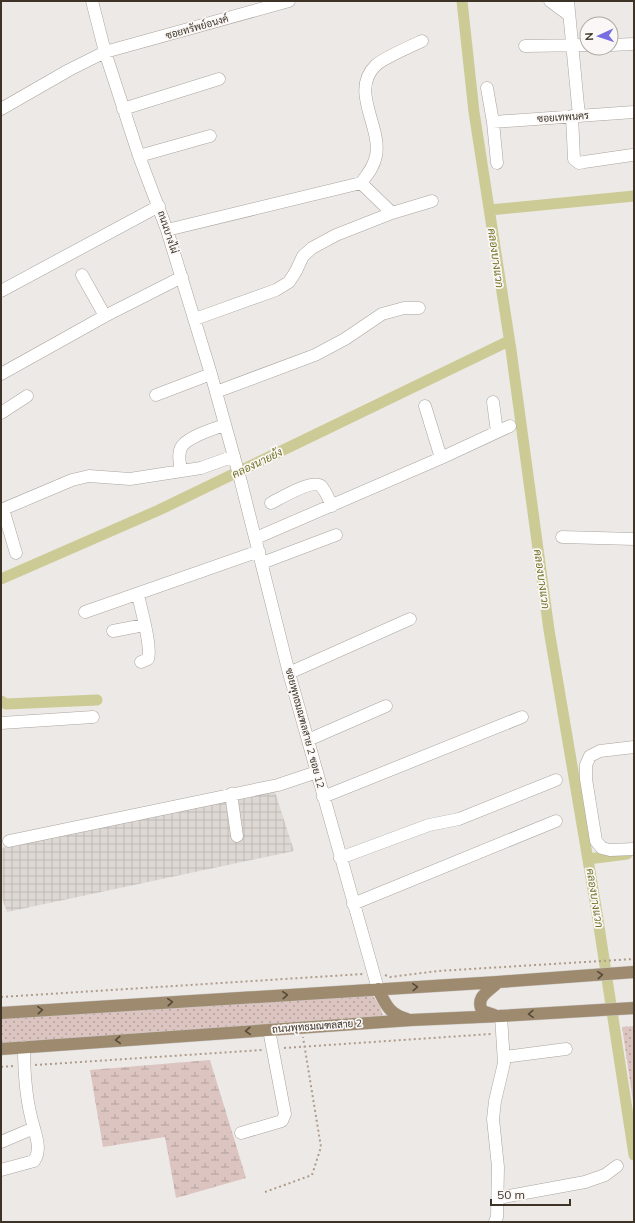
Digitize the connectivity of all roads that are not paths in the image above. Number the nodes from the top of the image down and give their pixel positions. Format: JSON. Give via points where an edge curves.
{"nodes":[{"id":1,"x":92,"y":1,"type":"edge"},
{"id":2,"x":289,"y":1,"type":"edge"},
{"id":3,"x":550,"y":1,"type":"edge"},
{"id":4,"x":568,"y":1,"type":"edge"},
{"id":5,"x":569,"y":15,"type":"junction"},
{"id":6,"x":422,"y":40,"type":"dead end"},
{"id":7,"x":634,"y":44,"type":"edge"},
{"id":8,"x":619,"y":45,"type":"edge"},
{"id":9,"x":525,"y":46,"type":"dead end"},
{"id":10,"x":572,"y":46,"type":"junction"},
{"id":11,"x":579,"y":46,"type":"edge"},
{"id":12,"x":105,"y":52,"type":"junction"},
{"id":13,"x":220,"y":79,"type":"dead end"},
{"id":14,"x":487,"y":88,"type":"dead end"},
{"id":15,"x":1,"y":109,"type":"edge"},
{"id":16,"x":123,"y":109,"type":"junction"},
{"id":17,"x":634,"y":112,"type":"edge"},
{"id":18,"x":575,"y":116,"type":"junction"},
{"id":19,"x":493,"y":122,"type":"junction"},
{"id":20,"x":210,"y":136,"type":"dead end"},
{"id":21,"x":632,"y":155,"type":"dead end"},
{"id":22,"x":139,"y":156,"type":"junction"},
{"id":23,"x":496,"y":163,"type":"dead end"},
{"id":24,"x":361,"y":183,"type":"junction"},
{"id":25,"x":432,"y":200,"type":"dead end"},
{"id":26,"x":159,"y":206,"type":"junction"},
{"id":27,"x":392,"y":213,"type":"junction"},
{"id":28,"x":167,"y":230,"type":"junction"},
{"id":29,"x":82,"y":275,"type":"dead end"},
{"id":30,"x":182,"y":277,"type":"junction"},
{"id":31,"x":1,"y":291,"type":"edge"},
{"id":32,"x":419,"y":308,"type":"dead end"},
{"id":33,"x":105,"y":316,"type":"junction"},
{"id":34,"x":194,"y":319,"type":"junction"},
{"id":35,"x":1,"y":374,"type":"edge"},
{"id":36,"x":211,"y":374,"type":"junction"},
{"id":37,"x":216,"y":392,"type":"junction"},
{"id":38,"x":156,"y":395,"type":"dead end"},
{"id":39,"x":27,"y":396,"type":"dead end"},
{"id":40,"x":493,"y":402,"type":"dead end"},
{"id":41,"x":425,"y":406,"type":"dead end"},
{"id":42,"x":1,"y":413,"type":"edge"},
{"id":43,"x":225,"y":424,"type":"junction"},
{"id":44,"x":510,"y":426,"type":"dead end"},
{"id":45,"x":497,"y":432,"type":"junction"},
{"id":46,"x":440,"y":458,"type":"junction"},
{"id":47,"x":235,"y":461,"type":"junction"},
{"id":48,"x":180,"y":471,"type":"junction"},
{"id":49,"x":271,"y":502,"type":"dead end"},
{"id":50,"x":332,"y":506,"type":"junction"},
{"id":51,"x":2,"y":509,"type":"edge"},
{"id":52,"x":336,"y":535,"type":"dead end"},
{"id":53,"x":562,"y":537,"type":"dead end"},
{"id":54,"x":256,"y":538,"type":"junction"},
{"id":55,"x":634,"y":539,"type":"edge"},
{"id":56,"x":16,"y":553,"type":"dead end"},
{"id":57,"x":260,"y":557,"type":"junction"},
{"id":58,"x":138,"y":595,"type":"junction"},
{"id":59,"x":85,"y":612,"type":"dead end"},
{"id":60,"x":410,"y":619,"type":"dead end"},
{"id":61,"x":144,"y":625,"type":"junction"},
{"id":62,"x":113,"y":631,"type":"dead end"},
{"id":63,"x":141,"y":662,"type":"dead end"},
{"id":64,"x":289,"y":673,"type":"junction"},
{"id":65,"x":386,"y":706,"type":"dead end"},
{"id":66,"x":93,"y":717,"type":"dead end"},
{"id":67,"x":522,"y":717,"type":"dead end"},
{"id":68,"x":1,"y":723,"type":"edge"},
{"id":69,"x":308,"y":740,"type":"junction"},
{"id":70,"x":634,"y":747,"type":"edge"},
{"id":71,"x":317,"y":772,"type":"junction"},
{"id":72,"x":556,"y":780,"type":"dead end"},
{"id":73,"x":230,"y":794,"type":"junction"},
{"id":74,"x":323,"y":797,"type":"junction"},
{"id":75,"x":556,"y":821,"type":"dead end"},
{"id":76,"x":237,"y":836,"type":"dead end"},
{"id":77,"x":9,"y":841,"type":"dead end"},
{"id":78,"x":634,"y":849,"type":"edge"},
{"id":79,"x":340,"y":858,"type":"junction"},
{"id":80,"x":353,"y":904,"type":"junction"},
{"id":81,"x":634,"y":972,"type":"edge"},
{"id":82,"x":498,"y":982,"type":"junction"},
{"id":83,"x":378,"y":989,"type":"junction"},
{"id":84,"x":634,"y":1008,"type":"edge"},
{"id":85,"x":1,"y":1013,"type":"edge"},
{"id":86,"x":499,"y":1016,"type":"junction"},
{"id":87,"x":411,"y":1020,"type":"junction"},
{"id":88,"x":269,"y":1030,"type":"junction"},
{"id":89,"x":24,"y":1047,"type":"junction"},
{"id":90,"x":1,"y":1049,"type":"edge"},
{"id":91,"x":566,"y":1049,"type":"dead end"},
{"id":92,"x":504,"y":1057,"type":"junction"},
{"id":93,"x":34,"y":1128,"type":"junction"},
{"id":94,"x":241,"y":1133,"type":"dead end"},
{"id":95,"x":1,"y":1142,"type":"edge"},
{"id":96,"x":617,"y":1166,"type":"dead end"},
{"id":97,"x":1,"y":1170,"type":"edge"},
{"id":98,"x":498,"y":1198,"type":"junction"},
{"id":99,"x":495,"y":1222,"type":"edge"}],
"edges":[{"from":1,"to":12,"type":"street","name":"ถนนบางไผ่"},
{"from":2,"to":12,"type":"street","name":"ซอยทรัพย์อนงค์"},
{"from":3,"to":5,"type":"street"},
{"from":4,"to":5,"type":"street"},
{"from":5,"to":10,"type":"street"},
{"from":6,"to":24,"type":"street","via":[[378,64],[370,72],[365,97],[376,136],[376,156]]},
{"from":7,"to":8,"type":"street"},
{"from":9,"to":10,"type":"street"},
{"from":10,"to":11,"type":"street"},
{"from":10,"to":18,"type":"street"},
{"from":12,"to":15,"type":"street","name":"ซอยทรัพย์อนงค์"},
{"from":12,"to":16,"type":"street","name":"ถนนบางไผ่"},
{"from":13,"to":16,"type":"street"},
{"from":14,"to":19,"type":"street"},
{"from":16,"to":22,"type":"street","name":"ถนนบางไผ่"},
{"from":17,"to":18,"type":"street","name":"ซอยเทพนคร"},
{"from":18,"to":19,"type":"street","name":"ซอยเทพนคร"},
{"from":18,"to":21,"type":"street","via":[[576,161]]},
{"from":19,"to":23,"type":"street"},
{"from":20,"to":22,"type":"street"},
{"from":22,"to":26,"type":"street","name":"ถนนบางไผ่"},
{"from":24,"to":27,"type":"street"},
{"from":24,"to":28,"type":"street"},
{"from":25,"to":27,"type":"street"},
{"from":26,"to":28,"type":"street","name":"ถนนบางไผ่"},
{"from":26,"to":31,"type":"street"},
{"from":27,"to":34,"type":"street","via":[[312,248],[303,256],[289,282],[276,290]]},
{"from":28,"to":30,"type":"street","name":"ถนนบางไผ่"},
{"from":29,"to":33,"type":"street"},
{"from":30,"to":33,"type":"street"},
{"from":30,"to":34,"type":"street","name":"ถนนบางไผ่"},
{"from":32,"to":37,"type":"street","via":[[404,308],[382,314],[315,355]]},
{"from":33,"to":35,"type":"street"},
{"from":34,"to":36,"type":"street","name":"ถนนบางไผ่"},
{"from":36,"to":37,"type":"street","name":"ถนนบางไผ่"},
{"from":36,"to":38,"type":"street"},
{"from":37,"to":43,"type":"street","name":"ถนนบางไผ่"},
{"from":39,"to":42,"type":"street"},
{"from":40,"to":45,"type":"street"},
{"from":41,"to":46,"type":"street"},
{"from":43,"to":47,"type":"street","name":"ถนนบางไผ่"},
{"from":43,"to":48,"type":"street","via":[[190,439],[182,447],[179,456]]},
{"from":44,"to":45,"type":"street"},
{"from":45,"to":46,"type":"street"},
{"from":46,"to":50,"type":"street"},
{"from":47,"to":48,"type":"street"},
{"from":47,"to":54,"type":"street","name":"ซอยพุทธมณฑลสาย 2 ซอย 12"},
{"from":48,"to":51,"type":"street","via":[[130,479],[89,476],[72,480]]},
{"from":49,"to":50,"type":"street","via":[[308,485],[317,484],[322,487]]},
{"from":50,"to":54,"type":"street"},
{"from":51,"to":56,"type":"street"},
{"from":52,"to":57,"type":"street"},
{"from":53,"to":55,"type":"street"},
{"from":54,"to":57,"type":"street","name":"ซอยพุทธมณฑลสาย 2 ซอย 12"},
{"from":57,"to":58,"type":"street"},
{"from":57,"to":64,"type":"street","name":"ซอยพุทธมณฑลสาย 2 ซอย 12"},
{"from":58,"to":59,"type":"street"},
{"from":58,"to":61,"type":"street"},
{"from":60,"to":64,"type":"street"},
{"from":61,"to":62,"type":"street"},
{"from":61,"to":63,"type":"street","via":[[150,654],[148,659]]},
{"from":64,"to":69,"type":"street","name":"ซอยพุทธมณฑลสาย 2 ซอย 12"},
{"from":65,"to":69,"type":"street"},
{"from":66,"to":68,"type":"street"},
{"from":67,"to":74,"type":"street"},
{"from":69,"to":71,"type":"street","name":"ซอยพุทธมณฑลสาย 2 ซอย 12"},
{"from":70,"to":78,"type":"street","via":[[600,751],[590,756],[586,765],[596,840],[602,848],[610,850]]},
{"from":71,"to":73,"type":"street","via":[[278,785]]},
{"from":71,"to":74,"type":"street","name":"ซอยพุทธมณฑลสาย 2 ซอย 12"},
{"from":72,"to":79,"type":"street","via":[[459,819],[429,825]]},
{"from":73,"to":76,"type":"street"},
{"from":73,"to":77,"type":"street"},
{"from":74,"to":79,"type":"street","name":"ซอยพุทธมณฑลสาย 2 ซอย 12"},
{"from":75,"to":80,"type":"street"},
{"from":79,"to":80,"type":"street","name":"ซอยพุทธมณฑลสาย 2 ซอย 12"},
{"from":80,"to":83,"type":"street","name":"ซอยพุทธมณฑลสาย 2 ซอย 12"},
{"from":82,"to":81,"type":"main road","one_way":true},
{"from":83,"to":82,"type":"main road","one_way":true},
{"from":82,"to":86,"type":"main road","via":[[483,996],[480,1006],[482,1011]]},
{"from":85,"to":83,"type":"main road","one_way":true},
{"from":83,"to":87,"type":"main road","via":[[395,1015]]},
{"from":84,"to":86,"type":"main road","name":"ถนนพุทธมณฑลสาย 2","one_way":true},
{"from":86,"to":87,"type":"main road","name":"ถนนพุทธมณฑลสาย 2"},
{"from":86,"to":92,"type":"street"},
{"from":87,"to":88,"type":"main road","name":"ถนนพุทธมณฑลสาย 2"},
{"from":88,"to":89,"type":"main road","name":"ถนนพุทธมณฑลสาย 2","one_way":true},
{"from":88,"to":94,"type":"street","via":[[285,1114],[282,1121]]},
{"from":89,"to":90,"type":"main road","name":"ถนนพุทธมณฑลสาย 2"},
{"from":89,"to":93,"type":"street","via":[[29,1109]]},
{"from":91,"to":92,"type":"street"},
{"from":92,"to":98,"type":"street","via":[[493,1119]]},
{"from":93,"to":95,"type":"street"},
{"from":93,"to":97,"type":"street","via":[[38,1153],[34,1161]]},
{"from":96,"to":98,"type":"street","via":[[605,1175],[585,1182]]},
{"from":98,"to":99,"type":"street"}]}
